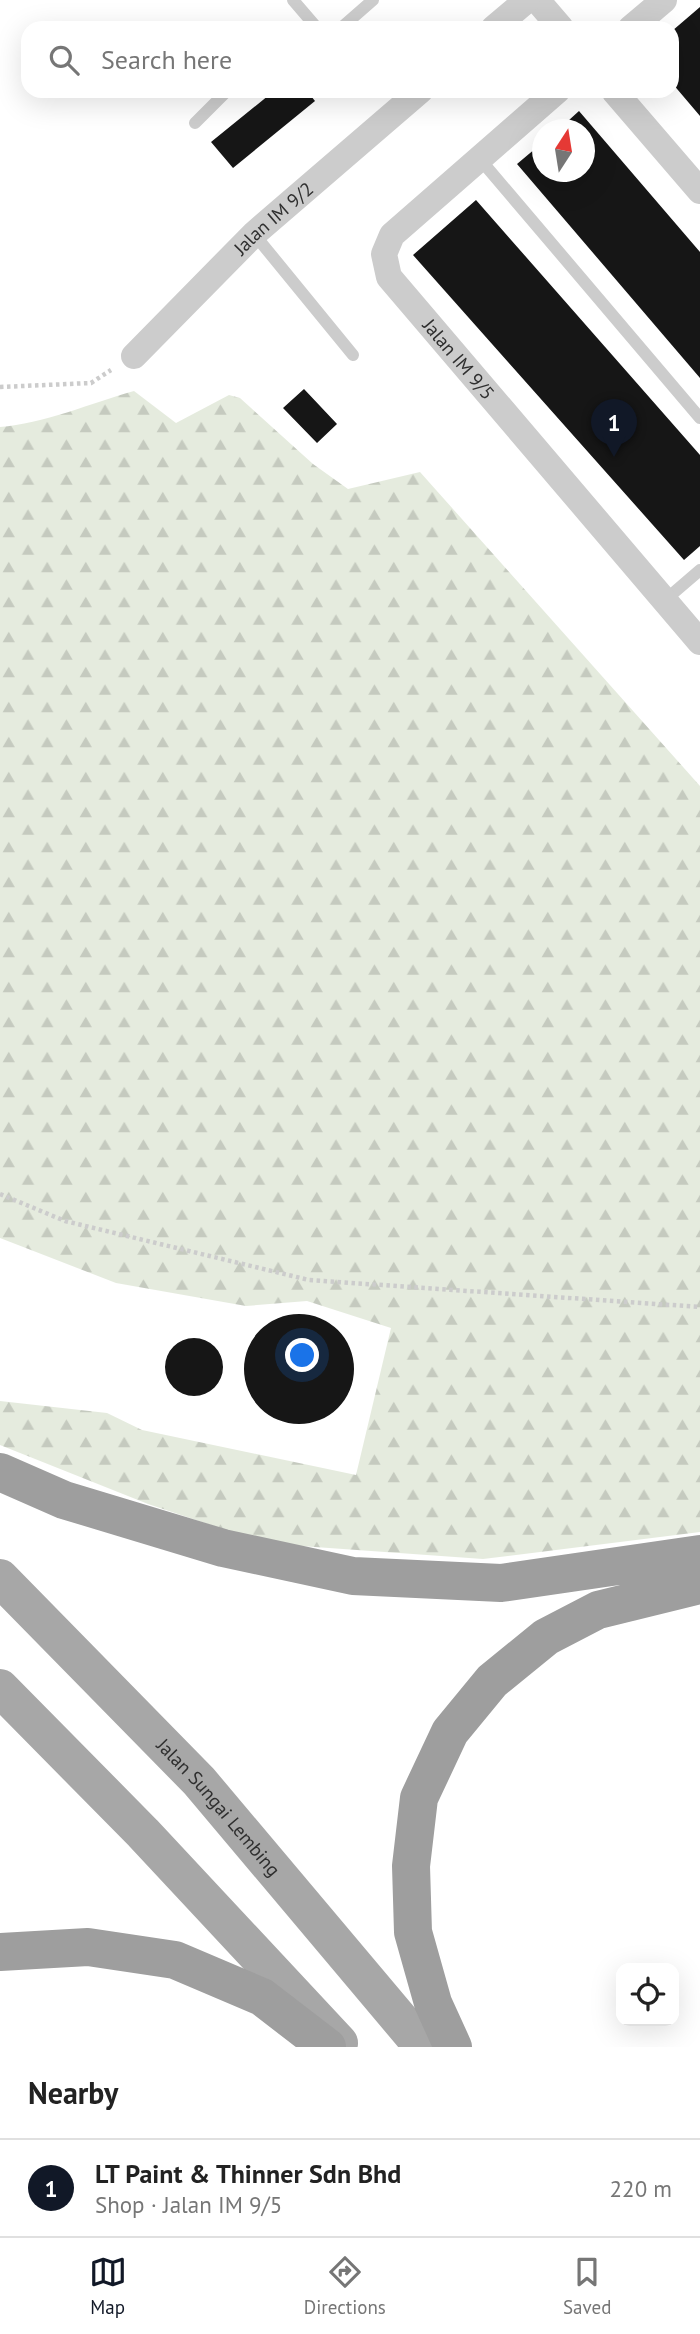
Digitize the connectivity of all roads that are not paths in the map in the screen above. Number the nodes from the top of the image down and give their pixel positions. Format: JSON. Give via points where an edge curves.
{"nodes":[{"id":1,"x":293,"y":0,"type":"edge"},
{"id":2,"x":373,"y":0,"type":"edge"},
{"id":3,"x":527,"y":0,"type":"edge"},
{"id":4,"x":537,"y":0,"type":"edge"},
{"id":5,"x":664,"y":0,"type":"edge"},
{"id":6,"x":311,"y":21,"type":"edge"},
{"id":7,"x":349,"y":21,"type":"edge"},
{"id":8,"x":502,"y":21,"type":"edge"},
{"id":9,"x":555,"y":21,"type":"edge"},
{"id":10,"x":639,"y":21,"type":"edge"},
{"id":11,"x":220,"y":98,"type":"edge"},
{"id":12,"x":412,"y":98,"type":"edge"},
{"id":13,"x":549,"y":98,"type":"edge"},
{"id":14,"x":620,"y":98,"type":"edge"},
{"id":15,"x":195,"y":123,"type":"dead end"},
{"id":16,"x":479,"y":158,"type":"junction"},
{"id":17,"x":700,"y":191,"type":"edge"},
{"id":18,"x":254,"y":234,"type":"junction"},
{"id":19,"x":353,"y":355,"type":"dead end"},
{"id":20,"x":134,"y":356,"type":"road end"},
{"id":21,"x":700,"y":418,"type":"edge"},
{"id":22,"x":700,"y":570,"type":"edge"},
{"id":23,"x":664,"y":601,"type":"junction"},
{"id":24,"x":700,"y":642,"type":"edge"},
{"id":25,"x":0,"y":1472,"type":"edge"},
{"id":26,"x":700,"y":1554,"type":"edge"},
{"id":27,"x":0,"y":1578,"type":"edge"},
{"id":28,"x":700,"y":1585,"type":"edge"},
{"id":29,"x":0,"y":1688,"type":"edge"},
{"id":30,"x":0,"y":1952,"type":"edge"},
{"id":31,"x":327,"y":2047,"type":"edge"},
{"id":32,"x":343,"y":2047,"type":"edge"},
{"id":33,"x":423,"y":2047,"type":"edge"},
{"id":34,"x":453,"y":2047,"type":"edge"}],
"edges":[{"from":1,"to":6,"type":"lane"},
{"from":2,"to":7,"type":"lane"},
{"from":3,"to":8,"type":"street"},
{"from":4,"to":9,"type":"street"},
{"from":5,"to":10,"type":"street"},
{"from":11,"to":15,"type":"lane"},
{"from":12,"to":18,"type":"street","name":"Jalan IM 9/2"},
{"from":13,"to":16,"type":"street","name":"Jalan IM 9/5"},
{"from":14,"to":17,"type":"street"},
{"from":16,"to":21,"type":"lane"},
{"from":16,"to":23,"type":"street","name":"Jalan IM 9/5","via":[[392,235],[384,254],[389,277]]},
{"from":18,"to":19,"type":"lane"},
{"from":18,"to":20,"type":"street","name":"Jalan IM 9/2"},
{"from":22,"to":23,"type":"lane"},
{"from":23,"to":24,"type":"street","name":"Jalan IM 9/5"},
{"from":25,"to":26,"type":"highway","via":[[64,1500],[223,1548],[353,1576],[501,1583]]},
{"from":27,"to":33,"type":"main road","name":"Jalan Sungai Lembing","via":[[199,1781]]},
{"from":28,"to":34,"type":"highway","via":[[598,1610],[546,1637],[492,1681],[450,1732],[419,1798],[411,1866],[413,1932],[433,2003]]},
{"from":29,"to":32,"type":"main road"},
{"from":30,"to":31,"type":"highway","via":[[88,1947],[175,1960],[262,1997]]}]}
